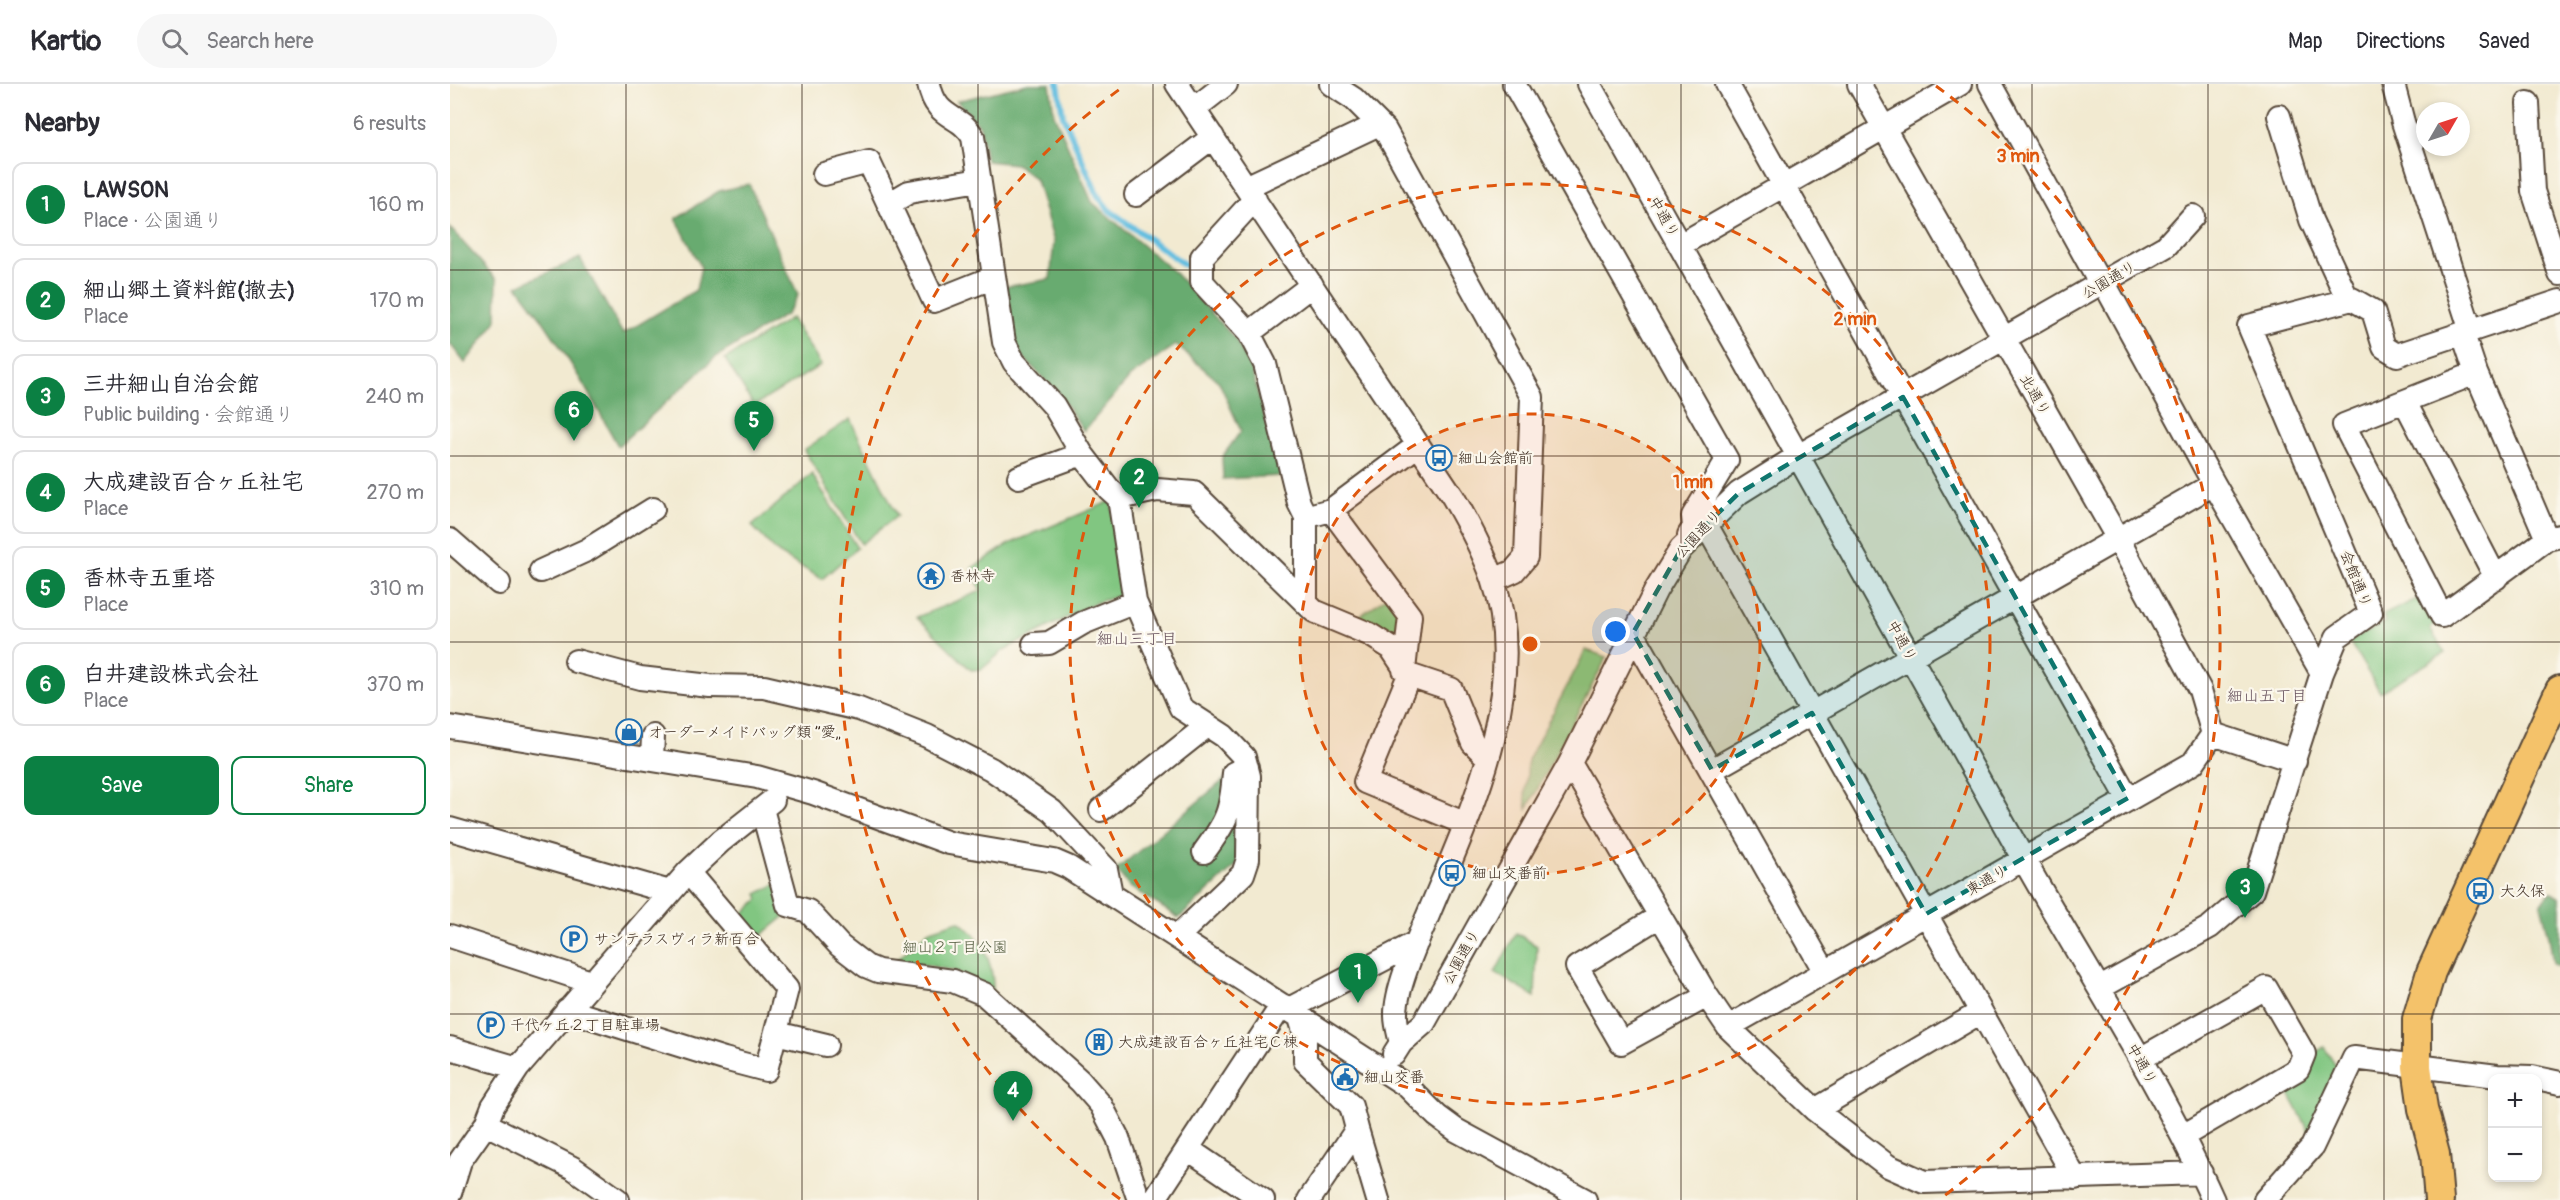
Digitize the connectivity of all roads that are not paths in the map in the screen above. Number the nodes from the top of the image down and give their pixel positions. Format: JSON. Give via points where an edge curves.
{"nodes":[{"id":1,"x":929,"y":84,"type":"edge"},
{"id":2,"x":1178,"y":84,"type":"edge"},
{"id":3,"x":1226,"y":84,"type":"edge"},
{"id":4,"x":1331,"y":84,"type":"edge"},
{"id":5,"x":1514,"y":84,"type":"edge"},
{"id":6,"x":1589,"y":84,"type":"edge"},
{"id":7,"x":1727,"y":84,"type":"edge"},
{"id":8,"x":1859,"y":84,"type":"edge"},
{"id":9,"x":1960,"y":84,"type":"edge"},
{"id":10,"x":1990,"y":84,"type":"edge"},
{"id":11,"x":2393,"y":84,"type":"edge"},
{"id":12,"x":2528,"y":103,"type":"dead end"},
{"id":13,"x":1194,"y":109,"type":"junction"},
{"id":14,"x":2279,"y":116,"type":"dead end"},
{"id":15,"x":1379,"y":124,"type":"junction"},
{"id":16,"x":1883,"y":128,"type":"junction"},
{"id":17,"x":1213,"y":137,"type":"junction"},
{"id":18,"x":824,"y":174,"type":"dead end"},
{"id":19,"x":980,"y":180,"type":"junction"},
{"id":20,"x":1784,"y":186,"type":"junction"},
{"id":21,"x":1250,"y":193,"type":"junction"},
{"id":22,"x":1136,"y":195,"type":"dead end"},
{"id":23,"x":889,"y":204,"type":"junction"},
{"id":24,"x":2193,"y":216,"type":"dead end"},
{"id":25,"x":1680,"y":245,"type":"junction"},
{"id":26,"x":2560,"y":274,"type":"edge"},
{"id":27,"x":994,"y":277,"type":"junction"},
{"id":28,"x":2103,"y":284,"type":"junction"},
{"id":29,"x":1312,"y":285,"type":"junction"},
{"id":30,"x":2350,"y":299,"type":"junction"},
{"id":31,"x":2560,"y":301,"type":"edge"},
{"id":32,"x":1249,"y":333,"type":"junction"},
{"id":33,"x":2467,"y":333,"type":"junction"},
{"id":34,"x":2003,"y":340,"type":"junction"},
{"id":35,"x":2476,"y":374,"type":"junction"},
{"id":36,"x":1903,"y":396,"type":"junction"},
{"id":37,"x":2405,"y":402,"type":"junction"},
{"id":38,"x":1418,"y":445,"type":"junction"},
{"id":39,"x":1082,"y":454,"type":"junction"},
{"id":40,"x":1798,"y":456,"type":"junction"},
{"id":41,"x":1019,"y":477,"type":"dead end"},
{"id":42,"x":2214,"y":484,"type":"junction"},
{"id":43,"x":1119,"y":498,"type":"junction"},
{"id":44,"x":653,"y":509,"type":"dead end"},
{"id":45,"x":1331,"y":510,"type":"junction"},
{"id":46,"x":1306,"y":517,"type":"junction"},
{"id":47,"x":1705,"y":523,"type":"junction"},
{"id":48,"x":2554,"y":538,"type":"edge"},
{"id":49,"x":2118,"y":539,"type":"junction"},
{"id":50,"x":450,"y":540,"type":"edge"},
{"id":51,"x":1681,"y":549,"type":"junction"},
{"id":52,"x":541,"y":572,"type":"dead end"},
{"id":53,"x":2496,"y":578,"type":"junction"},
{"id":54,"x":1494,"y":580,"type":"junction"},
{"id":55,"x":499,"y":583,"type":"dead end"},
{"id":56,"x":2016,"y":597,"type":"junction"},
{"id":57,"x":1136,"y":602,"type":"junction"},
{"id":58,"x":1306,"y":602,"type":"junction"},
{"id":59,"x":1634,"y":633,"type":"junction"},
{"id":60,"x":1034,"y":644,"type":"dead end"},
{"id":61,"x":1910,"y":657,"type":"junction"},
{"id":62,"x":576,"y":661,"type":"dead end"},
{"id":63,"x":1407,"y":672,"type":"junction"},
{"id":64,"x":2322,"y":673,"type":"junction"},
{"id":65,"x":2560,"y":690,"type":"edge"},
{"id":66,"x":1812,"y":712,"type":"junction"},
{"id":67,"x":1207,"y":726,"type":"junction"},
{"id":68,"x":450,"y":727,"type":"edge"},
{"id":69,"x":2213,"y":734,"type":"junction"},
{"id":70,"x":654,"y":736,"type":"dead end"},
{"id":71,"x":1487,"y":757,"type":"junction"},
{"id":72,"x":652,"y":759,"type":"junction"},
{"id":73,"x":2295,"y":761,"type":"junction"},
{"id":74,"x":1570,"y":763,"type":"junction"},
{"id":75,"x":1247,"y":767,"type":"junction"},
{"id":76,"x":1712,"y":770,"type":"junction"},
{"id":77,"x":790,"y":786,"type":"junction"},
{"id":78,"x":2128,"y":798,"type":"junction"},
{"id":79,"x":762,"y":809,"type":"junction"},
{"id":80,"x":1101,"y":810,"type":"dead end"},
{"id":81,"x":1466,"y":824,"type":"junction"},
{"id":82,"x":450,"y":829,"type":"edge"},
{"id":83,"x":1204,"y":852,"type":"dead end"},
{"id":84,"x":2023,"y":859,"type":"junction"},
{"id":85,"x":688,"y":872,"type":"junction"},
{"id":86,"x":670,"y":892,"type":"junction"},
{"id":87,"x":1111,"y":894,"type":"junction"},
{"id":88,"x":1926,"y":915,"type":"junction"},
{"id":89,"x":1660,"y":916,"type":"junction"},
{"id":90,"x":450,"y":936,"type":"edge"},
{"id":91,"x":1178,"y":937,"type":"junction"},
{"id":92,"x":1417,"y":942,"type":"junction"},
{"id":93,"x":1825,"y":972,"type":"junction"},
{"id":94,"x":591,"y":982,"type":"junction"},
{"id":95,"x":2100,"y":988,"type":"junction"},
{"id":96,"x":1707,"y":996,"type":"junction"},
{"id":97,"x":567,"y":1010,"type":"junction"},
{"id":98,"x":1290,"y":1010,"type":"junction"},
{"id":99,"x":1981,"y":1012,"type":"junction"},
{"id":100,"x":1728,"y":1027,"type":"junction"},
{"id":101,"x":776,"y":1033,"type":"junction"},
{"id":102,"x":1401,"y":1043,"type":"junction"},
{"id":103,"x":826,"y":1045,"type":"dead end"},
{"id":104,"x":450,"y":1048,"type":"edge"},
{"id":105,"x":2140,"y":1059,"type":"junction"},
{"id":106,"x":2417,"y":1067,"type":"junction"},
{"id":107,"x":518,"y":1068,"type":"junction"},
{"id":108,"x":1384,"y":1071,"type":"junction"},
{"id":109,"x":2560,"y":1083,"type":"edge"},
{"id":110,"x":1815,"y":1110,"type":"junction"},
{"id":111,"x":486,"y":1124,"type":"junction"},
{"id":112,"x":1357,"y":1129,"type":"junction"},
{"id":113,"x":2183,"y":1136,"type":"junction"},
{"id":114,"x":1188,"y":1149,"type":"junction"},
{"id":115,"x":2200,"y":1173,"type":"junction"},
{"id":116,"x":2074,"y":1178,"type":"junction"},
{"id":117,"x":450,"y":1193,"type":"edge"},
{"id":118,"x":618,"y":1200,"type":"edge"},
{"id":119,"x":1139,"y":1200,"type":"edge"},
{"id":120,"x":1154,"y":1200,"type":"edge"},
{"id":121,"x":1263,"y":1200,"type":"edge"},
{"id":122,"x":1309,"y":1200,"type":"edge"},
{"id":123,"x":1378,"y":1200,"type":"edge"},
{"id":124,"x":1584,"y":1200,"type":"edge"},
{"id":125,"x":2213,"y":1200,"type":"edge"},
{"id":126,"x":2265,"y":1200,"type":"edge"},
{"id":127,"x":2439,"y":1200,"type":"edge"}],
"edges":[{"from":1,"to":19,"type":"street","via":[[941,111],[973,137]]},
{"from":2,"to":13,"type":"street"},
{"from":3,"to":13,"type":"street"},
{"from":4,"to":15,"type":"street","via":[[1354,99]]},
{"from":5,"to":51,"type":"street","via":[[1727,460],[1693,516],[1694,526]]},
{"from":6,"to":25,"type":"street","name":"中通り"},
{"from":7,"to":20,"type":"street"},
{"from":8,"to":16,"type":"street","name":"北通り"},
{"from":9,"to":16,"type":"street"},
{"from":10,"to":28,"type":"street"},
{"from":11,"to":33,"type":"street"},
{"from":12,"to":26,"type":"street","via":[[2533,191]]},
{"from":13,"to":17,"type":"street"},
{"from":14,"to":30,"type":"street","via":[[2311,219]]},
{"from":15,"to":21,"type":"street"},
{"from":15,"to":54,"type":"street","via":[[1532,397],[1526,556],[1514,571]]},
{"from":16,"to":20,"type":"street"},
{"from":16,"to":34,"type":"street","name":"北通り"},
{"from":17,"to":21,"type":"street"},
{"from":17,"to":22,"type":"street"},
{"from":18,"to":23,"type":"street","via":[[869,162]]},
{"from":19,"to":23,"type":"street","via":[[909,192]]},
{"from":19,"to":27,"type":"street"},
{"from":20,"to":25,"type":"street"},
{"from":20,"to":36,"type":"street"},
{"from":21,"to":29,"type":"street"},
{"from":21,"to":32,"type":"street","via":[[1202,256],[1202,282]]},
{"from":23,"to":27,"type":"street","via":[[934,302]]},
{"from":24,"to":28,"type":"street","name":"公園通り","via":[[2166,246]]},
{"from":25,"to":40,"type":"street","name":"中通り"},
{"from":27,"to":39,"type":"street","via":[[1004,342],[1014,362],[1054,406]]},
{"from":28,"to":34,"type":"street","name":"公園通り"},
{"from":28,"to":42,"type":"street"},
{"from":29,"to":32,"type":"street"},
{"from":29,"to":38,"type":"street"},
{"from":30,"to":33,"type":"street","via":[[2373,310],[2384,347],[2397,355]]},
{"from":30,"to":64,"type":"street","name":"会館通り","via":[[2249,326],[2371,613],[2337,637]]},
{"from":31,"to":33,"type":"street"},
{"from":32,"to":46,"type":"street","via":[[1265,364],[1299,503]]},
{"from":33,"to":35,"type":"street"},
{"from":34,"to":36,"type":"street","name":"公園通り"},
{"from":34,"to":49,"type":"street","name":"北通り"},
{"from":35,"to":37,"type":"street"},
{"from":35,"to":48,"type":"street"},
{"from":36,"to":40,"type":"street","name":"公園通り"},
{"from":36,"to":56,"type":"street"},
{"from":37,"to":53,"type":"street"},
{"from":37,"to":53,"type":"street","via":[[2344,425],[2442,616]]},
{"from":38,"to":45,"type":"street"},
{"from":38,"to":54,"type":"street","via":[[1468,524]]},
{"from":39,"to":41,"type":"street"},
{"from":39,"to":43,"type":"street"},
{"from":40,"to":47,"type":"street","name":"公園通り","via":[[1739,493]]},
{"from":40,"to":61,"type":"street","name":"中通り"},
{"from":42,"to":49,"type":"street"},
{"from":42,"to":64,"type":"street"},
{"from":43,"to":57,"type":"street"},
{"from":43,"to":58,"type":"street","via":[[1157,490],[1194,494]]},
{"from":44,"to":52,"type":"street","via":[[587,550]]},
{"from":45,"to":46,"type":"street"},
{"from":45,"to":63,"type":"street","via":[[1410,616]]},
{"from":46,"to":58,"type":"street"},
{"from":47,"to":51,"type":"street","name":"公園通り"},
{"from":47,"to":66,"type":"street"},
{"from":48,"to":53,"type":"street"},
{"from":49,"to":56,"type":"street"},
{"from":49,"to":69,"type":"street","name":"北通り","via":[[2200,690]]},
{"from":50,"to":55,"type":"street"},
{"from":51,"to":59,"type":"street","name":"公園通り"},
{"from":54,"to":71,"type":"street","via":[[1503,625],[1504,670]]},
{"from":56,"to":61,"type":"street"},
{"from":56,"to":78,"type":"street"},
{"from":57,"to":60,"type":"street","via":[[1083,623],[1049,642]]},
{"from":57,"to":67,"type":"street","via":[[1181,708]]},
{"from":58,"to":63,"type":"street","via":[[1314,611],[1369,634],[1391,648]]},
{"from":59,"to":74,"type":"street","name":"公園通り"},
{"from":59,"to":76,"type":"street"},
{"from":61,"to":66,"type":"street"},
{"from":61,"to":84,"type":"street","name":"中通り"},
{"from":62,"to":87,"type":"street","via":[[640,678],[764,687],[859,710],[927,736],[991,769],[1052,811],[1106,869]]},
{"from":63,"to":71,"type":"street","via":[[1451,689],[1473,743]]},
{"from":63,"to":81,"type":"street","via":[[1365,782]]},
{"from":64,"to":73,"type":"street","name":"会館通り"},
{"from":65,"to":106,"type":"main road","via":[[2431,972],[2417,1019]]},
{"from":66,"to":76,"type":"street"},
{"from":66,"to":88,"type":"street"},
{"from":67,"to":75,"type":"street","via":[[1224,736],[1244,757]]},
{"from":67,"to":80,"type":"street"},
{"from":68,"to":72,"type":"street"},
{"from":69,"to":73,"type":"street"},
{"from":69,"to":78,"type":"street","name":"東通り","via":[[2193,762]]},
{"from":70,"to":72,"type":"street"},
{"from":71,"to":81,"type":"street"},
{"from":72,"to":77,"type":"street"},
{"from":73,"to":95,"type":"street","name":"会館通り","via":[[2252,891],[2210,927]]},
{"from":74,"to":89,"type":"street"},
{"from":74,"to":102,"type":"street","name":"公園通り","via":[[1424,1023]]},
{"from":75,"to":83,"type":"street","via":[[1234,773],[1231,806],[1224,826]]},
{"from":75,"to":91,"type":"street","via":[[1248,860],[1243,874]]},
{"from":76,"to":93,"type":"street"},
{"from":77,"to":79,"type":"street"},
{"from":77,"to":87,"type":"street","via":[[949,843],[1053,861]]},
{"from":78,"to":84,"type":"street","name":"東通り"},
{"from":79,"to":85,"type":"street"},
{"from":79,"to":119,"type":"street","via":[[788,905],[808,911],[840,946],[866,966],[953,981],[984,994],[1101,1105],[1118,1138]]},
{"from":81,"to":92,"type":"street"},
{"from":82,"to":86,"type":"street"},
{"from":84,"to":88,"type":"street","name":"東通り"},
{"from":84,"to":95,"type":"street","name":"中通り"},
{"from":85,"to":86,"type":"street"},
{"from":85,"to":101,"type":"street","via":[[787,989]]},
{"from":86,"to":94,"type":"street"},
{"from":87,"to":91,"type":"street"},
{"from":88,"to":93,"type":"street","name":"東通り"},
{"from":88,"to":99,"type":"street"},
{"from":89,"to":96,"type":"street"},
{"from":89,"to":96,"type":"street","via":[[1576,967],[1604,1015],[1621,1043]]},
{"from":90,"to":94,"type":"street"},
{"from":91,"to":98,"type":"street"},
{"from":92,"to":98,"type":"street"},
{"from":92,"to":102,"type":"street","via":[[1397,1002]]},
{"from":93,"to":100,"type":"street","name":"東通り"},
{"from":94,"to":97,"type":"street"},
{"from":95,"to":105,"type":"street","name":"中通り"},
{"from":96,"to":100,"type":"street"},
{"from":97,"to":101,"type":"street","via":[[766,1070]]},
{"from":97,"to":107,"type":"street"},
{"from":98,"to":108,"type":"street"},
{"from":98,"to":112,"type":"street","via":[[1305,1034],[1305,1061],[1351,1106]]},
{"from":98,"to":114,"type":"street"},
{"from":99,"to":110,"type":"street"},
{"from":99,"to":116,"type":"street"},
{"from":100,"to":110,"type":"street"},
{"from":101,"to":103,"type":"street"},
{"from":102,"to":108,"type":"street","name":"公園通り"},
{"from":104,"to":107,"type":"street"},
{"from":105,"to":113,"type":"street","name":"中通り"},
{"from":105,"to":113,"type":"street","via":[[2266,988],[2303,1052],[2298,1069]]},
{"from":106,"to":109,"type":"street"},
{"from":106,"to":126,"type":"street","via":[[2354,1058],[2312,1147]]},
{"from":106,"to":127,"type":"main road","via":[[2435,1154]]},
{"from":107,"to":111,"type":"street"},
{"from":108,"to":124,"type":"street","via":[[1456,1130]]},
{"from":110,"to":116,"type":"street","via":[[1888,1166],[1924,1182]]},
{"from":111,"to":117,"type":"street","via":[[460,1161]]},
{"from":111,"to":118,"type":"street","via":[[573,1168]]},
{"from":112,"to":122,"type":"street"},
{"from":112,"to":123,"type":"street"},
{"from":113,"to":115,"type":"street","name":"中通り"},
{"from":114,"to":120,"type":"street"},
{"from":114,"to":121,"type":"street"},
{"from":115,"to":116,"type":"street"},
{"from":115,"to":125,"type":"street","name":"中通り"}]}
